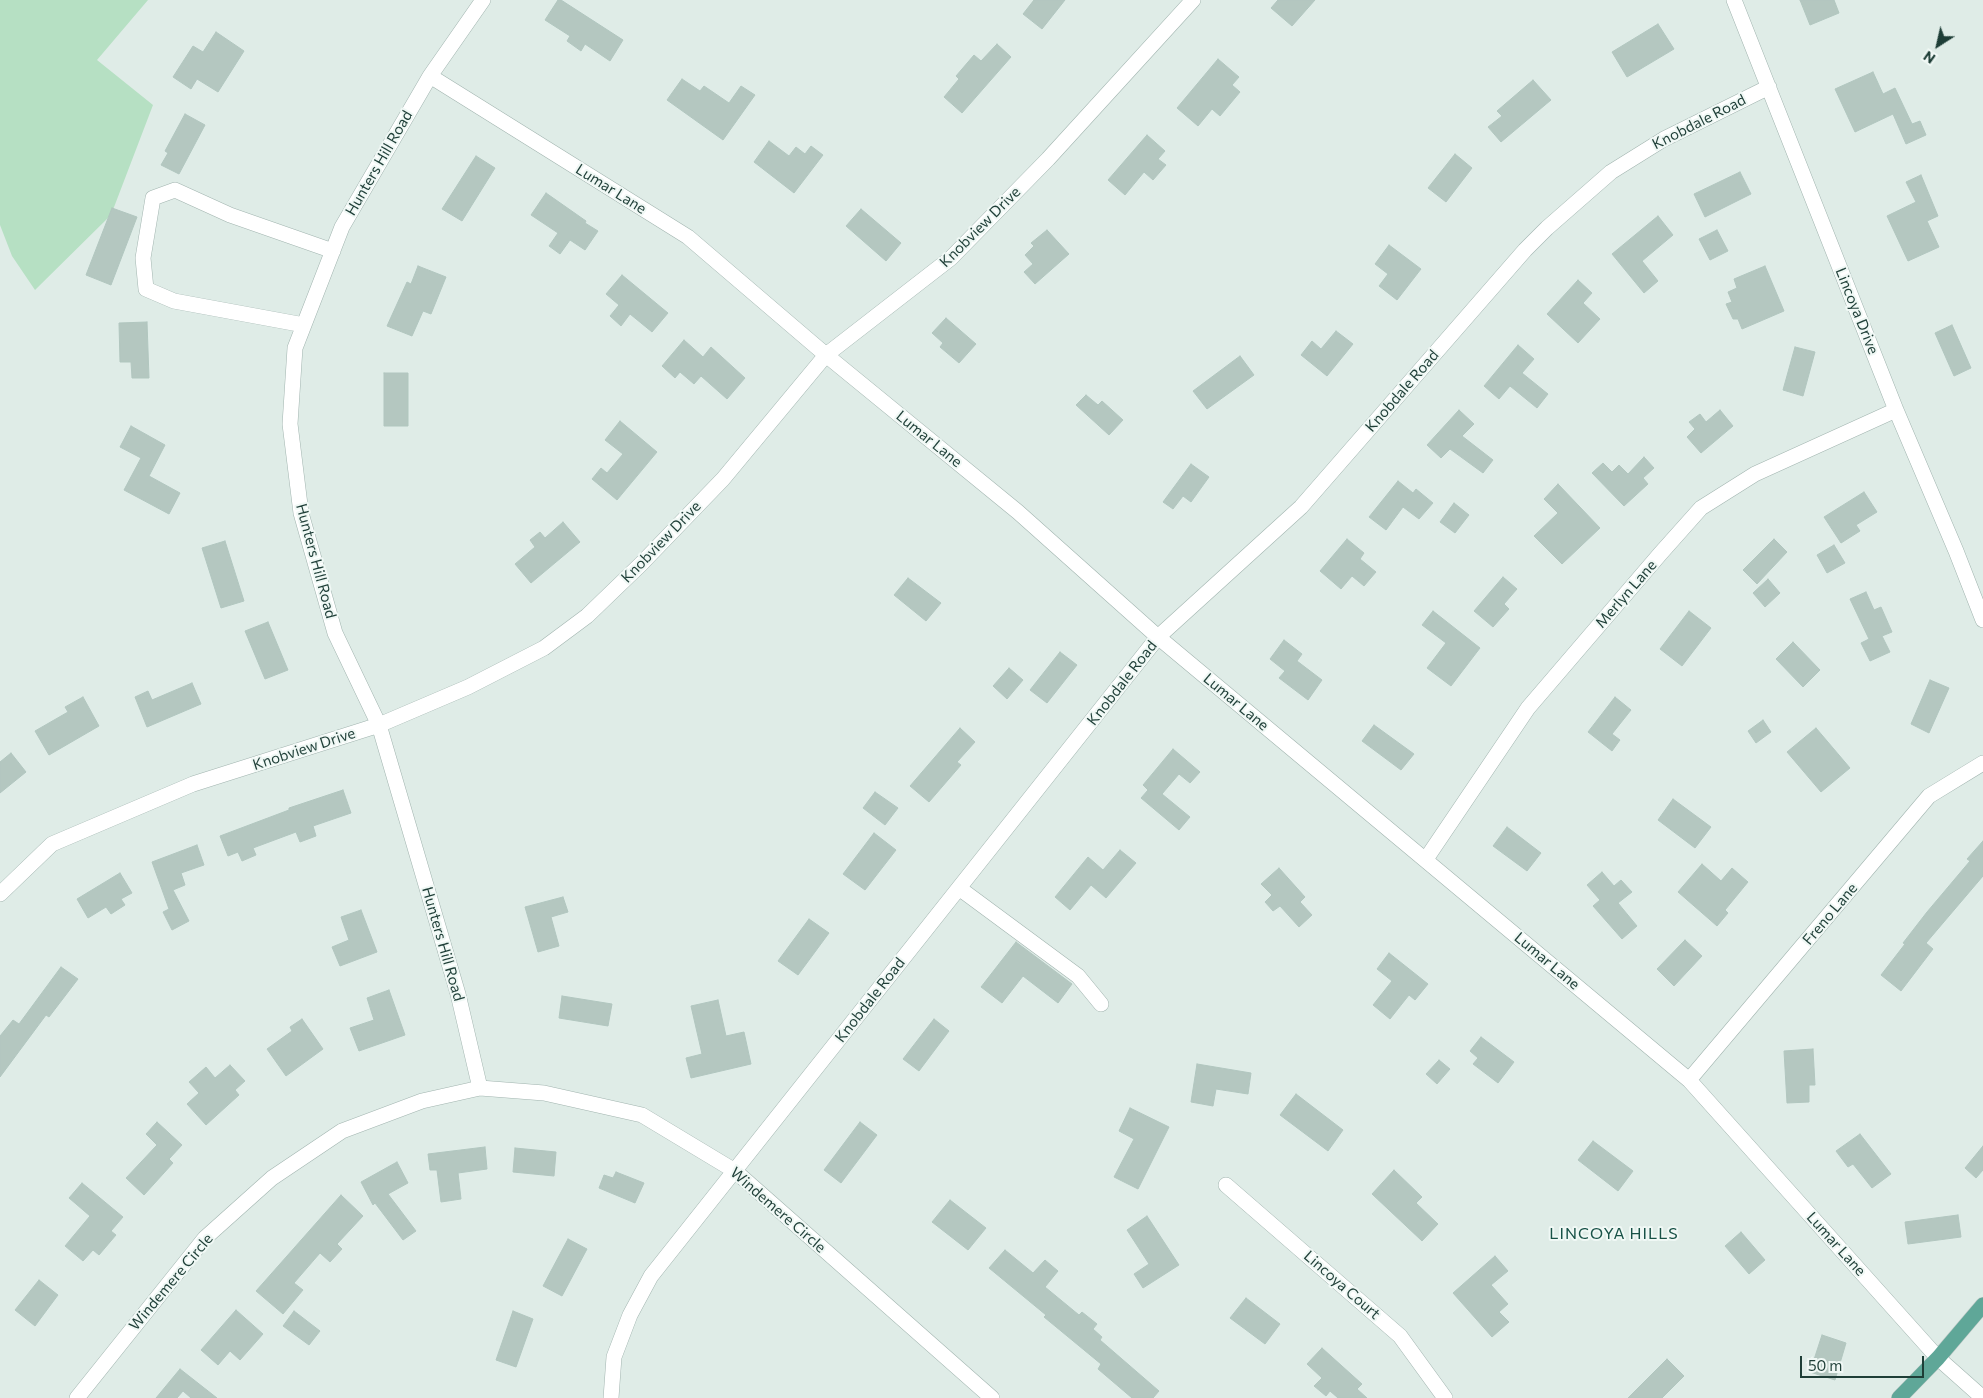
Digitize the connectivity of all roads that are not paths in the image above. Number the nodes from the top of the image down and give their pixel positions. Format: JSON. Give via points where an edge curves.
{"nodes":[{"id":1,"x":483,"y":0,"type":"edge"},
{"id":2,"x":1193,"y":0,"type":"edge"},
{"id":3,"x":1734,"y":0,"type":"edge"},
{"id":4,"x":430,"y":76,"type":"junction"},
{"id":5,"x":1768,"y":87,"type":"junction"},
{"id":6,"x":333,"y":250,"type":"junction"},
{"id":7,"x":304,"y":325,"type":"junction"},
{"id":8,"x":826,"y":355,"type":"junction"},
{"id":9,"x":1896,"y":410,"type":"junction"},
{"id":10,"x":1983,"y":620,"type":"edge"},
{"id":11,"x":1158,"y":637,"type":"junction"},
{"id":12,"x":379,"y":725,"type":"junction"},
{"id":13,"x":1983,"y":763,"type":"edge"},
{"id":14,"x":1426,"y":859,"type":"junction"},
{"id":15,"x":959,"y":888,"type":"junction"},
{"id":16,"x":0,"y":894,"type":"edge"},
{"id":17,"x":1101,"y":1004,"type":"dead end"},
{"id":18,"x":1689,"y":1080,"type":"junction"},
{"id":19,"x":480,"y":1088,"type":"junction"},
{"id":20,"x":735,"y":1171,"type":"junction"},
{"id":21,"x":1226,"y":1185,"type":"dead end"},
{"id":22,"x":1983,"y":1305,"type":"edge"},
{"id":23,"x":1938,"y":1358,"type":"junction"},
{"id":24,"x":77,"y":1398,"type":"edge"},
{"id":25,"x":612,"y":1398,"type":"edge"},
{"id":26,"x":992,"y":1398,"type":"edge"},
{"id":27,"x":1445,"y":1398,"type":"edge"},
{"id":28,"x":1899,"y":1398,"type":"edge"},
{"id":29,"x":1983,"y":1398,"type":"edge"}],
"edges":[{"from":1,"to":4,"type":"street","name":"Hunters Hill Road"},
{"from":2,"to":8,"type":"street","name":"Knobview Drive","via":[[1048,159],[951,258]]},
{"from":3,"to":5,"type":"street","name":"Lincoya Drive"},
{"from":4,"to":6,"type":"street","name":"Hunters Hill Road","via":[[342,227]]},
{"from":4,"to":8,"type":"street","name":"Lumar Lane","via":[[688,237]]},
{"from":5,"to":9,"type":"street","name":"Lincoya Drive"},
{"from":5,"to":11,"type":"street","name":"Knobdale Road","via":[[1664,139],[1611,172],[1547,228],[1519,256],[1302,507]]},
{"from":6,"to":7,"type":"street","name":"Hunters Hill Road"},
{"from":6,"to":7,"type":"street","via":[[230,215],[175,190],[153,198],[143,258],[146,289],[174,301]]},
{"from":7,"to":12,"type":"street","name":"Hunters Hill Road","via":[[295,348],[290,424],[302,513],[335,633]]},
{"from":8,"to":11,"type":"street","name":"Lumar Lane","via":[[1018,512]]},
{"from":8,"to":12,"type":"street","name":"Knobview Drive","via":[[723,478],[587,616],[544,648]]},
{"from":9,"to":10,"type":"street","name":"Lincoya Drive"},
{"from":9,"to":14,"type":"street","name":"Merlyn Lane","via":[[1755,474],[1701,508],[1528,708]]},
{"from":11,"to":14,"type":"street","name":"Lumar Lane"},
{"from":11,"to":15,"type":"street","name":"Knobdale Road"},
{"from":12,"to":16,"type":"street","name":"Knobview Drive","via":[[193,784],[52,844]]},
{"from":12,"to":19,"type":"street","name":"Hunters Hill Road","via":[[458,994]]},
{"from":13,"to":18,"type":"street","name":"Freno Lane","via":[[1930,796]]},
{"from":14,"to":18,"type":"street","name":"Lumar Lane"},
{"from":15,"to":17,"type":"street","via":[[1078,976]]},
{"from":15,"to":20,"type":"street","name":"Knobdale Road"},
{"from":18,"to":23,"type":"street","name":"Lumar Lane"},
{"from":19,"to":20,"type":"street","name":"Windemere Circle","via":[[544,1093],[642,1115]]},
{"from":19,"to":24,"type":"street","name":"Windemere Circle","via":[[422,1101],[342,1131],[272,1178],[205,1238]]},
{"from":20,"to":25,"type":"street","name":"Knobdale Road","via":[[651,1276],[630,1315],[614,1357]]},
{"from":20,"to":26,"type":"street","name":"Windemere Circle"},
{"from":21,"to":27,"type":"street","name":"Lincoya Court","via":[[1400,1336]]},
{"from":22,"to":23,"type":"main road"},
{"from":23,"to":28,"type":"main road"},
{"from":23,"to":29,"type":"street","name":"Lumar Lane"}]}
